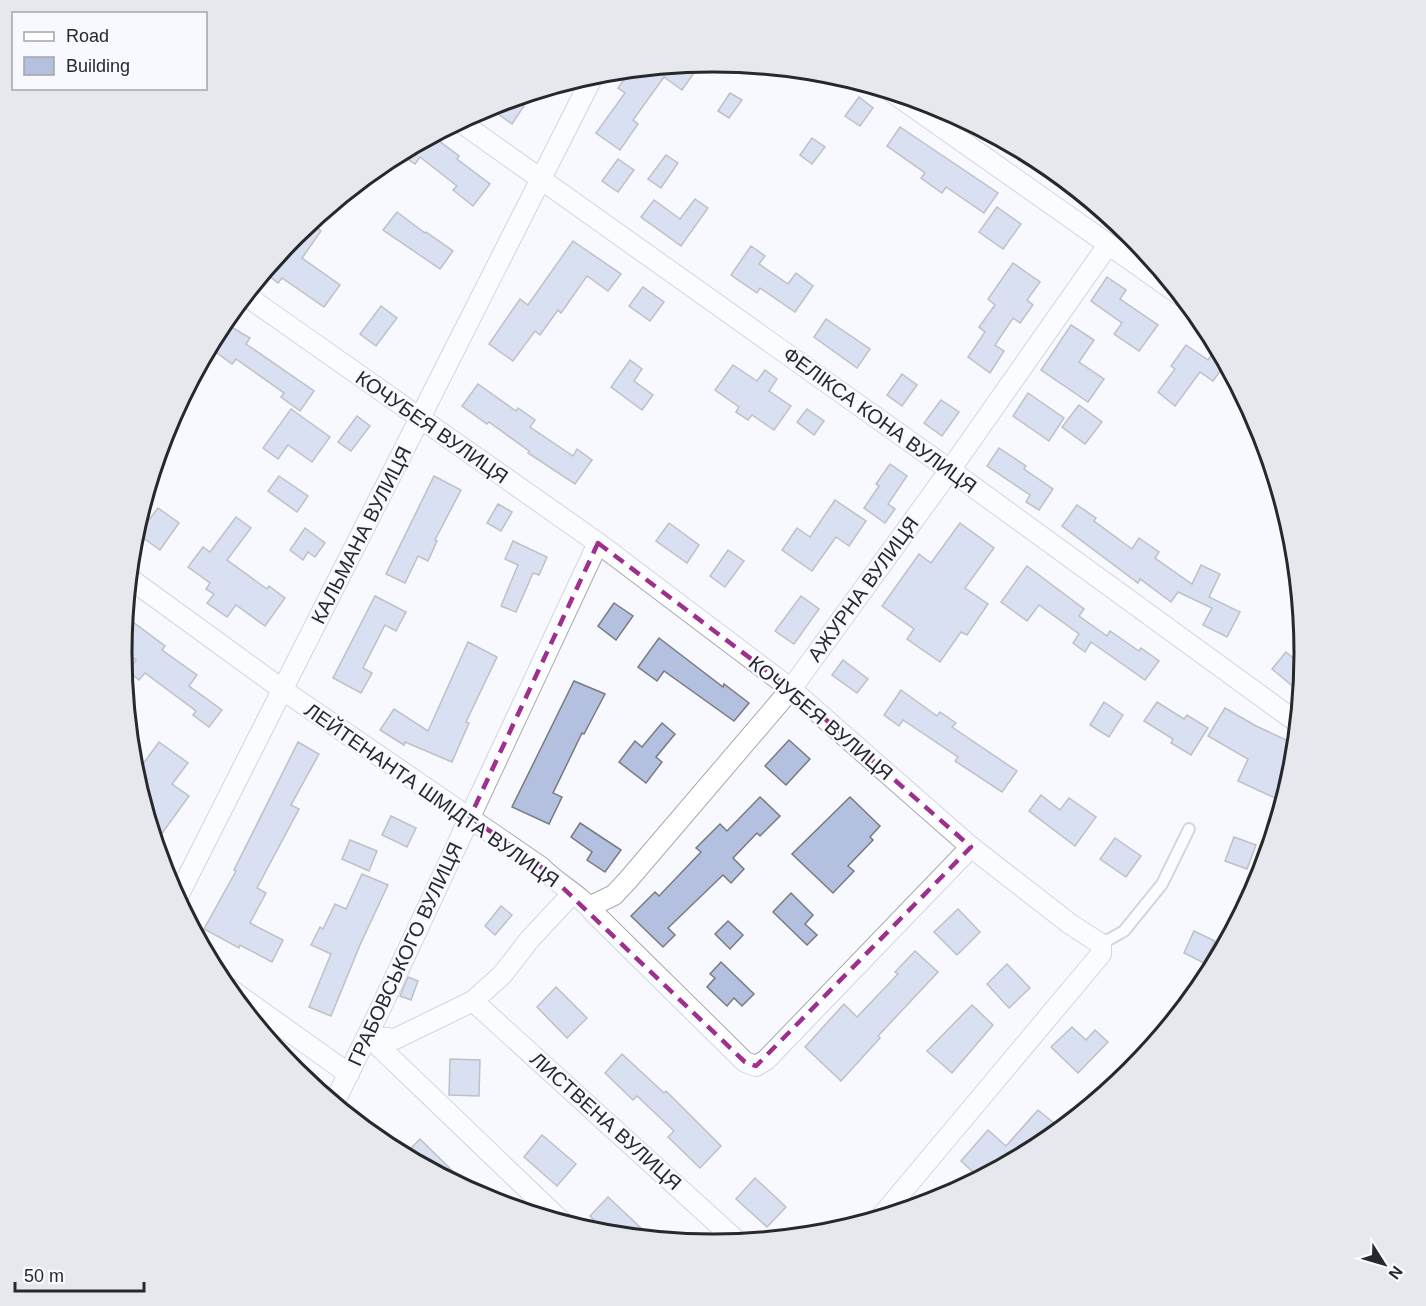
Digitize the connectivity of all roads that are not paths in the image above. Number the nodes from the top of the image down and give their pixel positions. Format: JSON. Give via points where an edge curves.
{"nodes":[{"id":1,"x":588,"y":86,"type":"edge"},
{"id":2,"x":916,"y":109,"type":"edge"},
{"id":3,"x":467,"y":127,"type":"edge"},
{"id":4,"x":541,"y":178,"type":"junction"},
{"id":5,"x":1108,"y":245,"type":"junction"},
{"id":6,"x":1158,"y":280,"type":"edge"},
{"id":7,"x":252,"y":300,"type":"edge"},
{"id":8,"x":420,"y":418,"type":"junction"},
{"id":9,"x":950,"y":470,"type":"junction"},
{"id":10,"x":598,"y":543,"type":"junction"},
{"id":11,"x":136,"y":583,"type":"edge"},
{"id":12,"x":791,"y":689,"type":"junction"},
{"id":13,"x":282,"y":690,"type":"junction"},
{"id":14,"x":1290,"y":717,"type":"edge"},
{"id":15,"x":470,"y":817,"type":"junction"},
{"id":16,"x":1189,"y":829,"type":"dead end"},
{"id":17,"x":971,"y":847,"type":"junction"},
{"id":18,"x":182,"y":888,"type":"edge"},
{"id":19,"x":572,"y":894,"type":"junction"},
{"id":20,"x":589,"y":907,"type":"junction"},
{"id":21,"x":1101,"y":944,"type":"junction"},
{"id":22,"x":473,"y":1001,"type":"junction"},
{"id":23,"x":249,"y":1003,"type":"edge"},
{"id":24,"x":368,"y":1036,"type":"junction"},
{"id":25,"x":349,"y":1074,"type":"junction"},
{"id":26,"x":338,"y":1096,"type":"edge"},
{"id":27,"x":890,"y":1206,"type":"edge"},
{"id":28,"x":549,"y":1210,"type":"edge"},
{"id":29,"x":729,"y":1234,"type":"edge"}],
"edges":[{"from":1,"to":4,"type":"street","name":"КАЛЬМАНА ВУЛИЦЯ"},
{"from":2,"to":5,"type":"street"},
{"from":3,"to":4,"type":"street","name":"ФЕЛІКСА КОНА ВУЛИЦЯ"},
{"from":4,"to":8,"type":"street","name":"КАЛЬМАНА ВУЛИЦЯ"},
{"from":4,"to":9,"type":"street","name":"ФЕЛІКСА КОНА ВУЛИЦЯ"},
{"from":5,"to":6,"type":"street"},
{"from":5,"to":9,"type":"street","name":"АЖУРНА ВУЛИЦЯ"},
{"from":7,"to":8,"type":"street","name":"КОЧУБЕЯ ВУЛИЦЯ"},
{"from":8,"to":10,"type":"street","name":"КОЧУБЕЯ ВУЛИЦЯ"},
{"from":8,"to":13,"type":"street","name":"КАЛЬМАНА ВУЛИЦЯ"},
{"from":9,"to":12,"type":"street","name":"АЖУРНА ВУЛИЦЯ"},
{"from":9,"to":14,"type":"street","name":"ФЕЛІКСА КОНА ВУЛИЦЯ"},
{"from":10,"to":12,"type":"street","name":"КОЧУБЕЯ ВУЛИЦЯ"},
{"from":10,"to":15,"type":"street","name":"ГРАБОВСЬКОГО ВУЛИЦЯ"},
{"from":11,"to":13,"type":"street","name":"ЛЕЙТЕНАНТА ШМІДТА ВУЛИЦЯ"},
{"from":12,"to":17,"type":"street","name":"КОЧУБЕЯ ВУЛИЦЯ"},
{"from":12,"to":20,"type":"street","name":"АЖУРНА ВУЛИЦЯ","via":[[628,880],[614,895]]},
{"from":13,"to":15,"type":"street","name":"ЛЕЙТЕНАНТА ШМІДТА ВУЛИЦЯ"},
{"from":13,"to":18,"type":"street","name":"КАЛЬМАНА ВУЛИЦЯ"},
{"from":15,"to":19,"type":"street","name":"ЛЕЙТЕНАНТА ШМІДТА ВУЛИЦЯ"},
{"from":15,"to":24,"type":"street","name":"ГРАБОВСЬКОГО ВУЛИЦЯ"},
{"from":16,"to":21,"type":"lane","via":[[1162,884],[1124,931]]},
{"from":17,"to":20,"type":"street","name":"ЛЕЙТЕНАНТА ШМІДТА ВУЛИЦЯ","via":[[756,1066],[745,1062]]},
{"from":17,"to":21,"type":"street","name":"КОЧУБЕЯ ВУЛИЦЯ"},
{"from":19,"to":20,"type":"street","name":"ЛЕЙТЕНАНТА ШМІДТА ВУЛИЦЯ"},
{"from":19,"to":22,"type":"street","via":[[502,975]]},
{"from":21,"to":27,"type":"street","via":[[1101,954]]},
{"from":22,"to":24,"type":"street","via":[[395,1039]]},
{"from":22,"to":29,"type":"street","name":"ЛИСТВЕНА ВУЛИЦЯ"},
{"from":23,"to":25,"type":"street"},
{"from":24,"to":25,"type":"street","name":"ГРАБОВСЬКОГО ВУЛИЦЯ"},
{"from":24,"to":28,"type":"street"},
{"from":25,"to":26,"type":"street","name":"ГРАБОВСЬКОГО ВУЛИЦЯ"}]}
